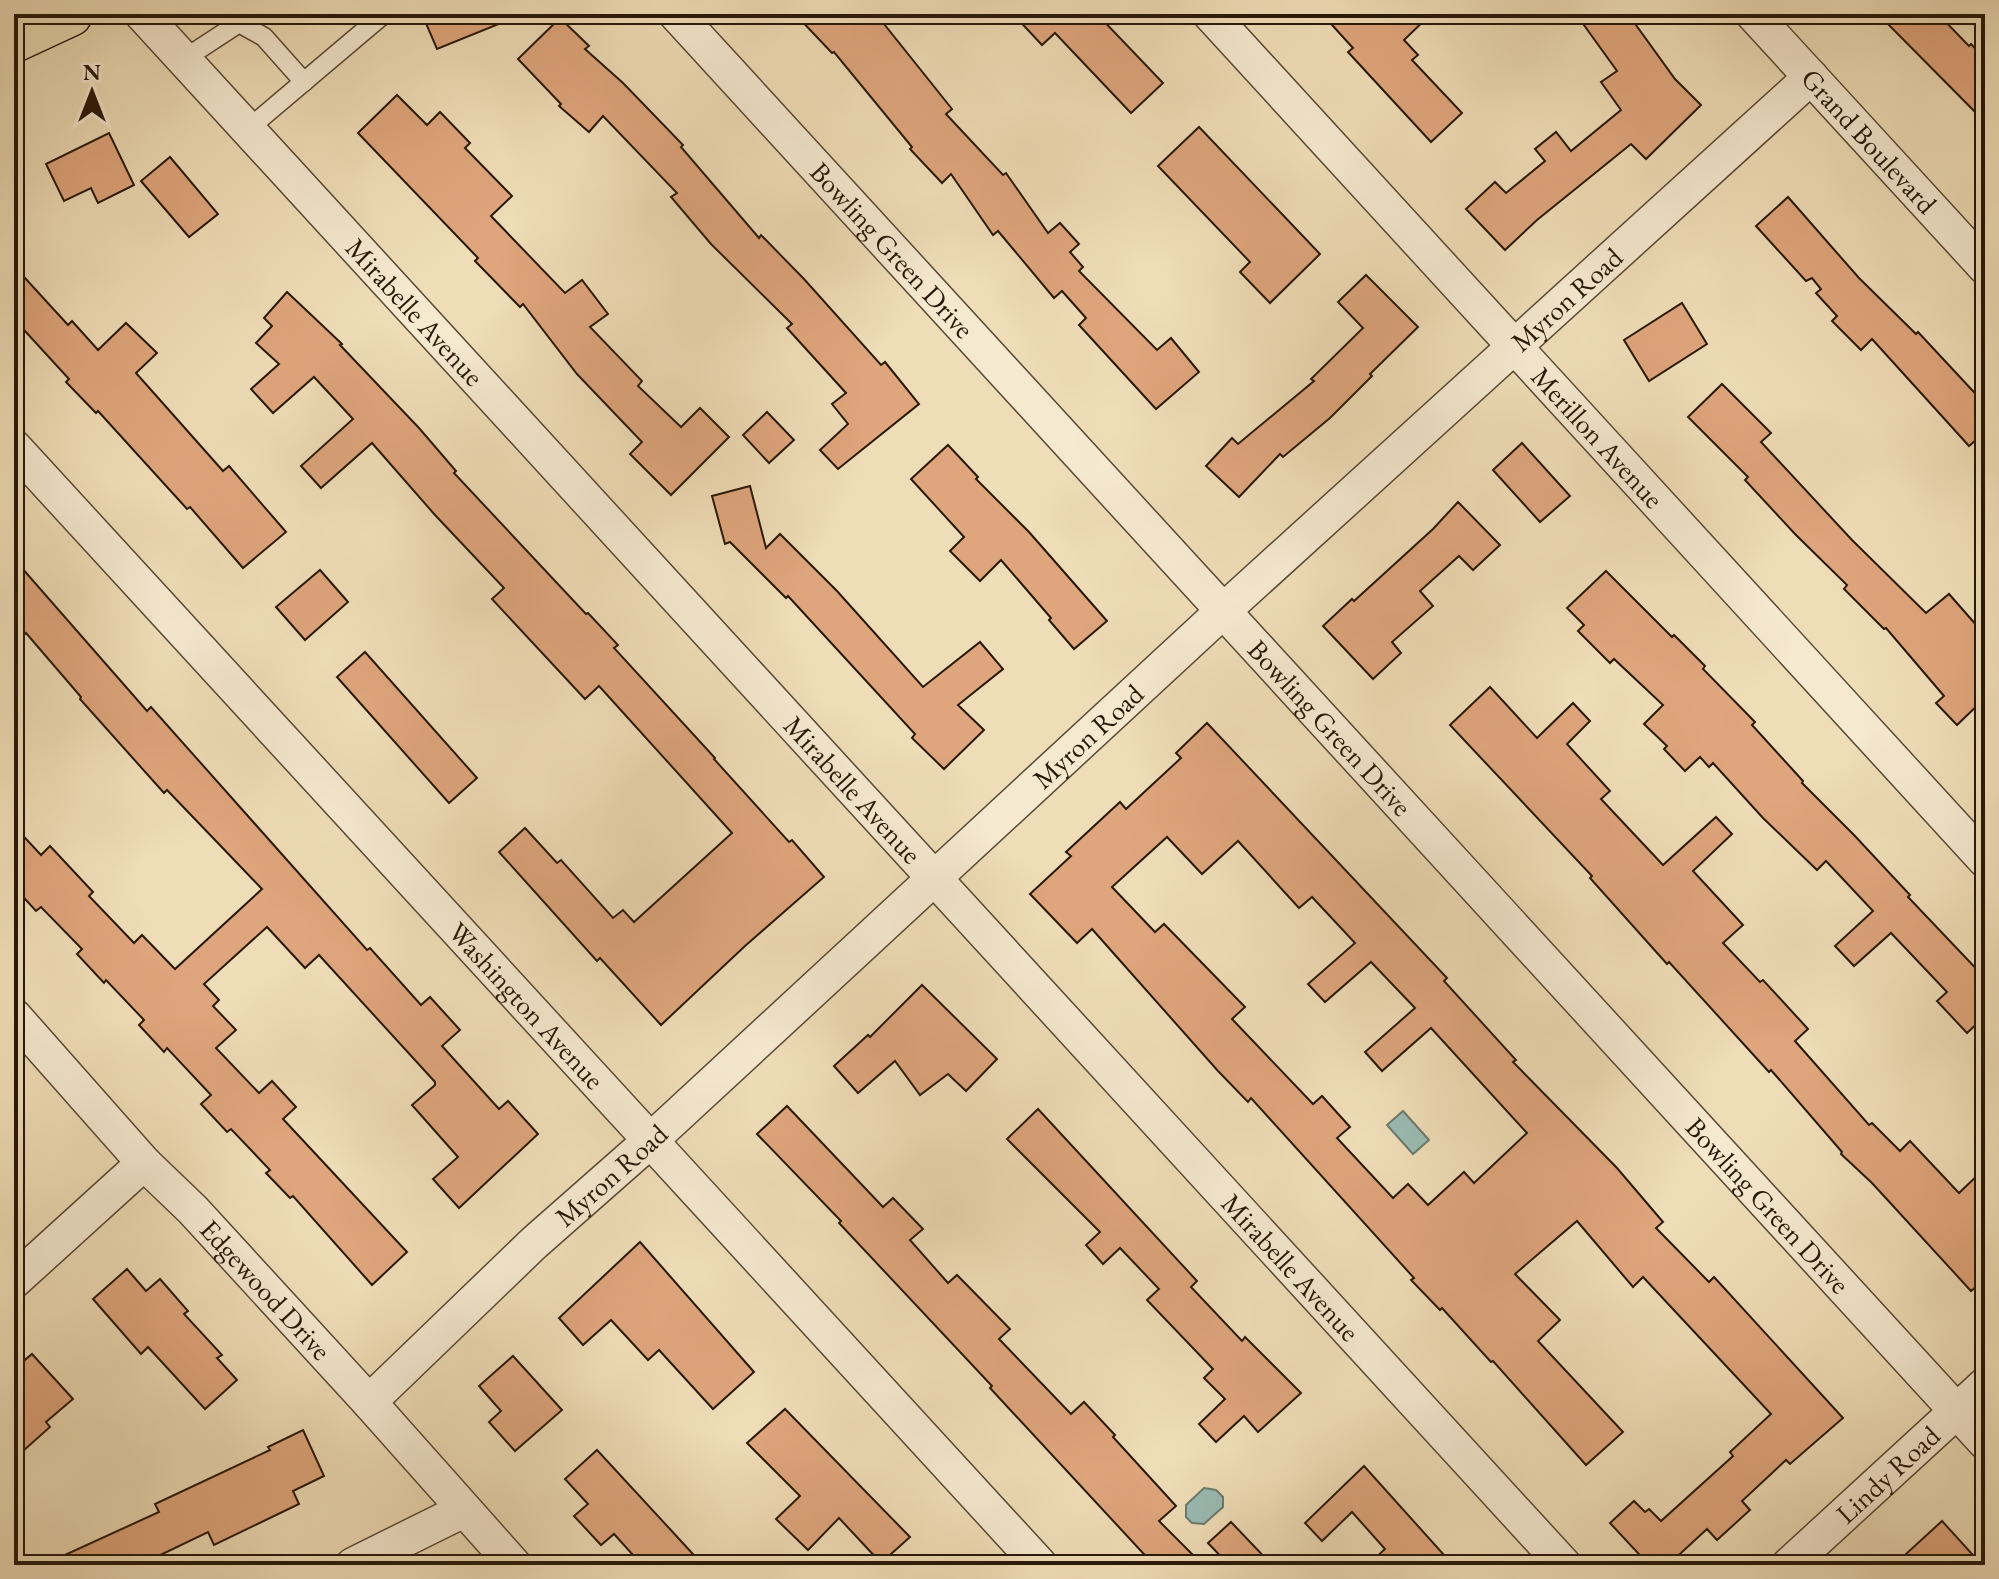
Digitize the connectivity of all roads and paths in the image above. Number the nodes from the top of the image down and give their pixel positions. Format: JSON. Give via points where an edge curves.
{"nodes":[{"id":1,"x":70,"y":14,"type":"edge"},
{"id":2,"x":142,"y":14,"type":"edge"},
{"id":3,"x":384,"y":14,"type":"edge"},
{"id":4,"x":676,"y":14,"type":"edge"},
{"id":5,"x":1210,"y":14,"type":"edge"},
{"id":6,"x":1753,"y":14,"type":"edge"},
{"id":7,"x":238,"y":19,"type":"edge"},
{"id":8,"x":14,"y":40,"type":"edge"},
{"id":9,"x":184,"y":59,"type":"junction"},
{"id":10,"x":1811,"y":77,"type":"junction"},
{"id":11,"x":304,"y":82,"type":"junction"},
{"id":12,"x":248,"y":129,"type":"junction"},
{"id":13,"x":1985,"y":267,"type":"edge"},
{"id":14,"x":1515,"y":347,"type":"junction"},
{"id":15,"x":14,"y":447,"type":"edge"},
{"id":16,"x":1222,"y":612,"type":"junction"},
{"id":17,"x":1985,"y":860,"type":"edge"},
{"id":18,"x":935,"y":879,"type":"junction"},
{"id":19,"x":14,"y":1016,"type":"edge"},
{"id":20,"x":651,"y":1140,"type":"junction"},
{"id":21,"x":144,"y":1163,"type":"junction"},
{"id":22,"x":14,"y":1281,"type":"edge"},
{"id":23,"x":1985,"y":1385,"type":"edge"},
{"id":24,"x":369,"y":1402,"type":"junction"},
{"id":25,"x":1957,"y":1411,"type":"junction"},
{"id":26,"x":1985,"y":1442,"type":"edge"},
{"id":27,"x":464,"y":1510,"type":"junction"},
{"id":28,"x":353,"y":1565,"type":"edge"},
{"id":29,"x":514,"y":1565,"type":"edge"},
{"id":30,"x":1040,"y":1565,"type":"edge"},
{"id":31,"x":1564,"y":1565,"type":"edge"},
{"id":32,"x":1789,"y":1565,"type":"edge"}],
"edges":[{"from":1,"to":8,"type":"main road"},
{"from":2,"to":9,"type":"street","name":"Mirabelle Avenue"},
{"from":3,"to":11,"type":"lane"},
{"from":4,"to":16,"type":"street","name":"Bowling Green Drive"},
{"from":5,"to":14,"type":"street","name":"Merillon Avenue"},
{"from":6,"to":10,"type":"street","name":"Grand Boulevard"},
{"from":7,"to":9,"type":"lane"},
{"from":7,"to":11,"type":"lane","via":[[264,37]]},
{"from":9,"to":12,"type":"street","name":"Mirabelle Avenue"},
{"from":10,"to":13,"type":"street","name":"Grand Boulevard"},
{"from":10,"to":14,"type":"street","name":"Myron Road"},
{"from":11,"to":12,"type":"lane"},
{"from":12,"to":18,"type":"street","name":"Mirabelle Avenue"},
{"from":14,"to":16,"type":"street","name":"Myron Road"},
{"from":14,"to":17,"type":"street","name":"Merillon Avenue"},
{"from":15,"to":20,"type":"street","name":"Washington Avenue"},
{"from":16,"to":18,"type":"street","name":"Myron Road"},
{"from":16,"to":25,"type":"street","name":"Bowling Green Drive"},
{"from":18,"to":20,"type":"street","name":"Myron Road"},
{"from":18,"to":31,"type":"street","name":"Mirabelle Avenue"},
{"from":19,"to":21,"type":"street","name":"Edgewood Drive"},
{"from":20,"to":24,"type":"street","name":"Myron Road","via":[[534,1243]]},
{"from":20,"to":30,"type":"street","name":"Washington Avenue"},
{"from":21,"to":22,"type":"street"},
{"from":21,"to":24,"type":"street","name":"Edgewood Drive"},
{"from":23,"to":25,"type":"street","name":"Lindy Road"},
{"from":24,"to":27,"type":"street","name":"Edgewood Drive"},
{"from":25,"to":26,"type":"street","name":"Bowling Green Drive"},
{"from":25,"to":32,"type":"street","name":"Lindy Road"},
{"from":27,"to":28,"type":"street"},
{"from":27,"to":29,"type":"street","name":"Edgewood Drive"}]}
